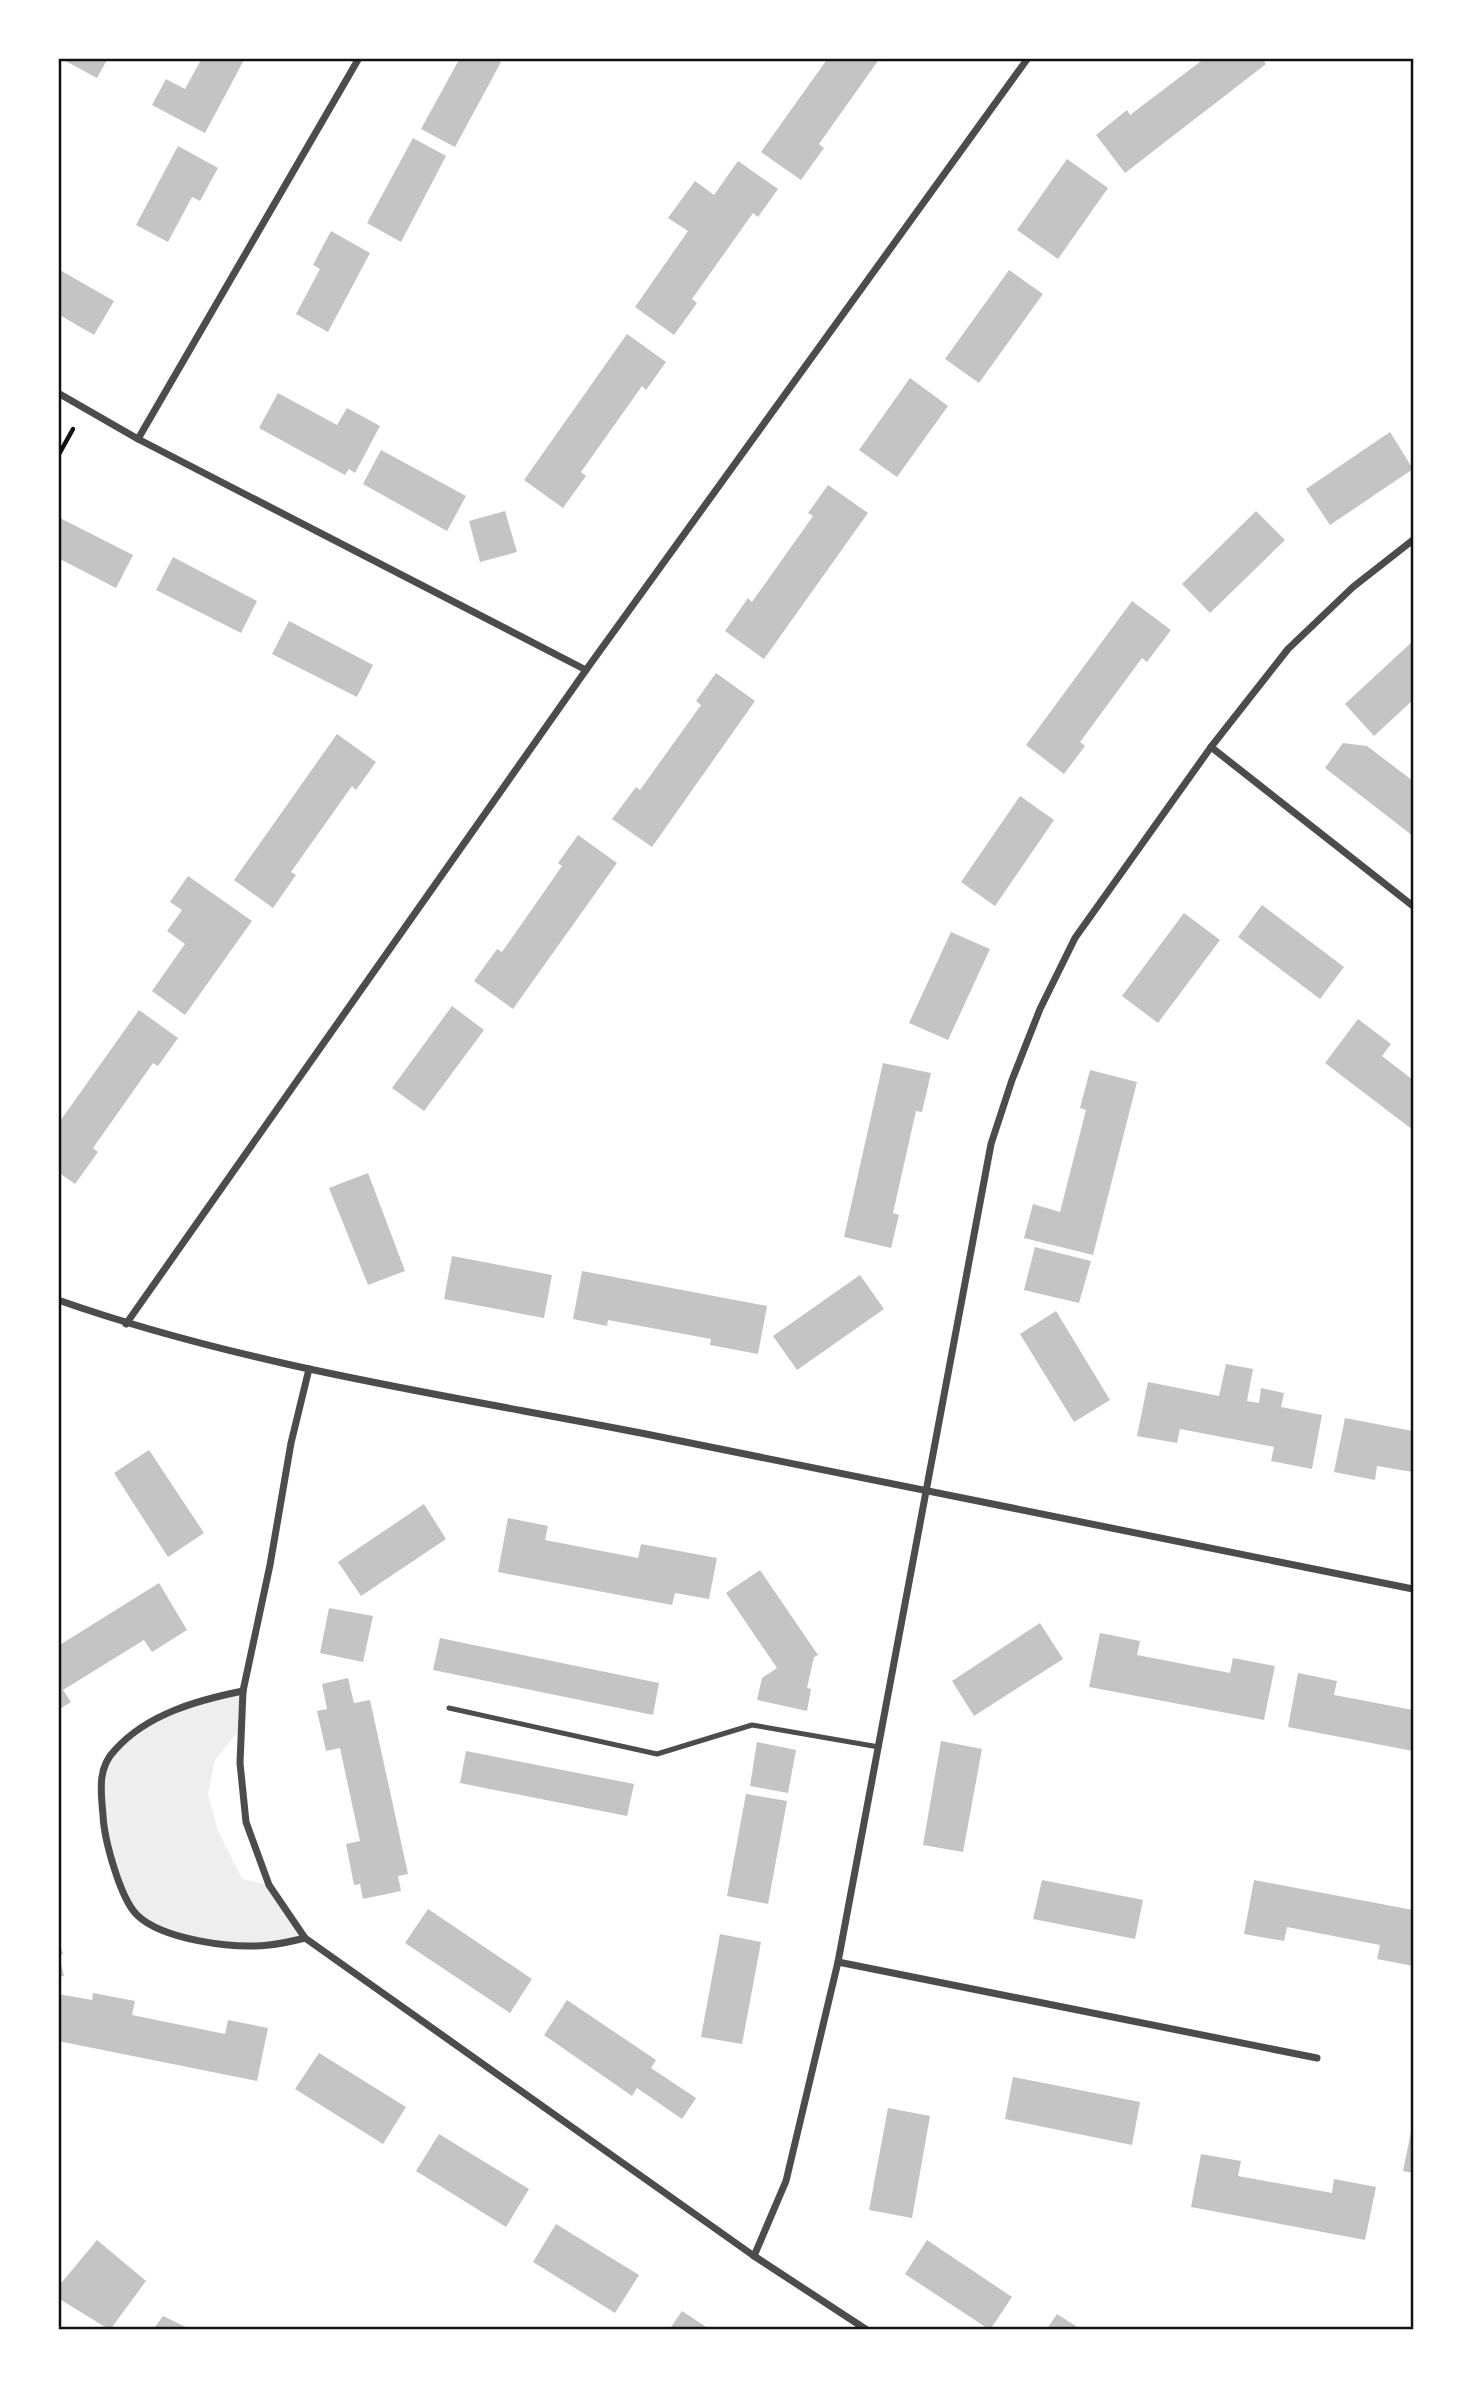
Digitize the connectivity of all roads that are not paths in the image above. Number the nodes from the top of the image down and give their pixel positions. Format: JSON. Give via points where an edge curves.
{"nodes":[{"id":1,"x":359,"y":58,"type":"edge"},
{"id":2,"x":1028,"y":58,"type":"edge"},
{"id":3,"x":58,"y":393,"type":"edge"},
{"id":4,"x":138,"y":439,"type":"junction"},
{"id":5,"x":1413,"y":540,"type":"edge"},
{"id":6,"x":586,"y":670,"type":"junction"},
{"id":7,"x":1211,"y":747,"type":"junction"},
{"id":8,"x":1413,"y":906,"type":"edge"},
{"id":9,"x":58,"y":1300,"type":"edge"},
{"id":10,"x":126,"y":1324,"type":"junction"},
{"id":11,"x":309,"y":1369,"type":"junction"},
{"id":12,"x":928,"y":1488,"type":"junction"},
{"id":13,"x":1413,"y":1589,"type":"edge"},
{"id":14,"x":243,"y":1691,"type":"junction"},
{"id":15,"x":449,"y":1708,"type":"dead end"},
{"id":16,"x":879,"y":1747,"type":"junction"},
{"id":17,"x":305,"y":1938,"type":"junction"},
{"id":18,"x":838,"y":1962,"type":"junction"},
{"id":19,"x":1317,"y":2058,"type":"dead end"},
{"id":20,"x":754,"y":2256,"type":"junction"},
{"id":21,"x":867,"y":2330,"type":"edge"}],
"edges":[{"from":1,"to":4,"type":"street"},
{"from":2,"to":6,"type":"street"},
{"from":3,"to":4,"type":"street"},
{"from":4,"to":6,"type":"street"},
{"from":5,"to":7,"type":"street","via":[[1353,587],[1288,649]]},
{"from":6,"to":10,"type":"street"},
{"from":7,"to":8,"type":"street"},
{"from":7,"to":12,"type":"street","via":[[1075,938],[1012,1080],[991,1144]]},
{"from":9,"to":10,"type":"street"},
{"from":10,"to":11,"type":"street"},
{"from":11,"to":12,"type":"street"},
{"from":11,"to":14,"type":"street","via":[[290,1443]]},
{"from":12,"to":13,"type":"street"},
{"from":12,"to":16,"type":"street"},
{"from":14,"to":17,"type":"street","via":[[240,1763],[246,1822],[269,1885]]},
{"from":14,"to":17,"type":"street","via":[[198,1700],[145,1725],[113,1751],[100,1777],[103,1826],[116,1875],[135,1914],[161,1931],[220,1944],[267,1946]]},
{"from":15,"to":16,"type":"lane","via":[[657,1754],[752,1725]]},
{"from":16,"to":18,"type":"street"},
{"from":17,"to":20,"type":"street"},
{"from":18,"to":19,"type":"street"},
{"from":18,"to":20,"type":"street","via":[[786,2181]]},
{"from":20,"to":21,"type":"street"}]}
